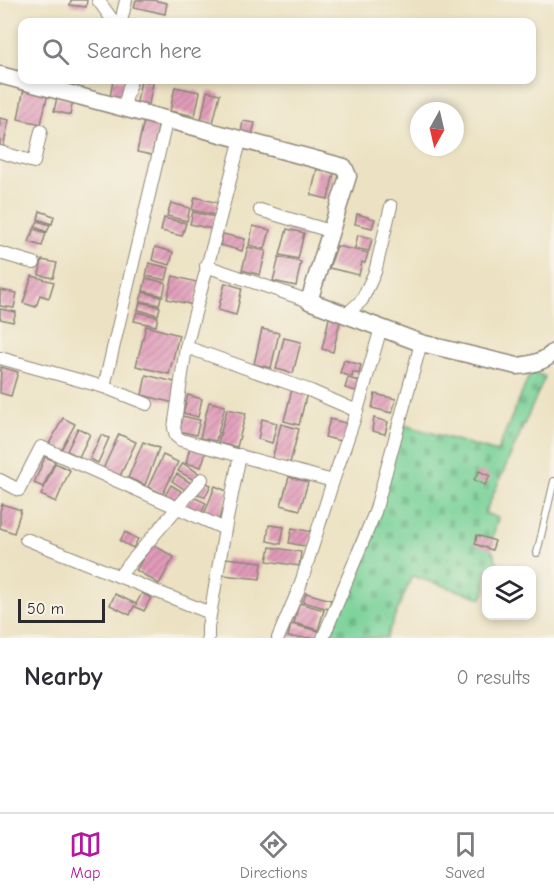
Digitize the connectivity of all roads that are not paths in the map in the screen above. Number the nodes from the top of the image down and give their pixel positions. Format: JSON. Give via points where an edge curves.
{"nodes":[{"id":1,"x":98,"y":0,"type":"edge"},
{"id":2,"x":126,"y":0,"type":"edge"},
{"id":3,"x":111,"y":18,"type":"edge"},
{"id":4,"x":122,"y":18,"type":"edge"},
{"id":5,"x":0,"y":75,"type":"edge"},
{"id":6,"x":18,"y":80,"type":"edge"},
{"id":7,"x":35,"y":84,"type":"edge"},
{"id":8,"x":130,"y":84,"type":"edge"},
{"id":9,"x":124,"y":107,"type":"junction"},
{"id":10,"x":167,"y":118,"type":"junction"},
{"id":11,"x":41,"y":131,"type":"dead end"},
{"id":12,"x":241,"y":138,"type":"junction"},
{"id":13,"x":0,"y":152,"type":"edge"},
{"id":14,"x":391,"y":206,"type":"dead end"},
{"id":15,"x":260,"y":210,"type":"dead end"},
{"id":16,"x":330,"y":231,"type":"junction"},
{"id":17,"x":0,"y":254,"type":"edge"},
{"id":18,"x":34,"y":263,"type":"dead end"},
{"id":19,"x":206,"y":266,"type":"junction"},
{"id":20,"x":309,"y":301,"type":"junction"},
{"id":21,"x":346,"y":315,"type":"junction"},
{"id":22,"x":381,"y":328,"type":"junction"},
{"id":23,"x":422,"y":343,"type":"junction"},
{"id":24,"x":186,"y":346,"type":"junction"},
{"id":25,"x":553,"y":356,"type":"edge"},
{"id":26,"x":0,"y":358,"type":"edge"},
{"id":27,"x":104,"y":387,"type":"junction"},
{"id":28,"x":147,"y":404,"type":"dead end"},
{"id":29,"x":357,"y":411,"type":"junction"},
{"id":30,"x":240,"y":455,"type":"junction"},
{"id":31,"x":202,"y":479,"type":"dead end"},
{"id":32,"x":0,"y":480,"type":"edge"},
{"id":33,"x":333,"y":481,"type":"junction"},
{"id":34,"x":554,"y":481,"type":"edge"},
{"id":35,"x":177,"y":508,"type":"junction"},
{"id":36,"x":225,"y":529,"type":"junction"},
{"id":37,"x":26,"y":539,"type":"dead end"},
{"id":38,"x":537,"y":553,"type":"dead end"},
{"id":39,"x":119,"y":576,"type":"junction"},
{"id":40,"x":210,"y":613,"type":"junction"},
{"id":41,"x":208,"y":638,"type":"edge"},
{"id":42,"x":278,"y":638,"type":"edge"},
{"id":43,"x":323,"y":638,"type":"edge"}],
"edges":[{"from":1,"to":3,"type":"street"},
{"from":2,"to":4,"type":"street"},
{"from":5,"to":6,"type":"street"},
{"from":7,"to":9,"type":"street"},
{"from":8,"to":9,"type":"street"},
{"from":9,"to":10,"type":"street"},
{"from":10,"to":12,"type":"street"},
{"from":10,"to":27,"type":"street"},
{"from":11,"to":13,"type":"street","via":[[34,162]]},
{"from":12,"to":16,"type":"street","via":[[344,167],[348,176]]},
{"from":12,"to":19,"type":"street"},
{"from":14,"to":21,"type":"street","via":[[375,272],[362,300]]},
{"from":15,"to":16,"type":"street"},
{"from":16,"to":20,"type":"street"},
{"from":17,"to":18,"type":"street"},
{"from":19,"to":20,"type":"street"},
{"from":19,"to":24,"type":"street"},
{"from":20,"to":21,"type":"street"},
{"from":21,"to":22,"type":"street"},
{"from":22,"to":23,"type":"street"},
{"from":22,"to":29,"type":"street"},
{"from":23,"to":25,"type":"street","via":[[517,366],[533,365]]},
{"from":23,"to":43,"type":"street","via":[[375,512]]},
{"from":24,"to":29,"type":"street"},
{"from":24,"to":30,"type":"street","via":[[176,436]]},
{"from":26,"to":27,"type":"street"},
{"from":27,"to":28,"type":"street"},
{"from":29,"to":33,"type":"street"},
{"from":30,"to":33,"type":"street"},
{"from":30,"to":36,"type":"street"},
{"from":31,"to":35,"type":"street"},
{"from":32,"to":35,"type":"street","via":[[19,490],[41,447]]},
{"from":33,"to":42,"type":"street","via":[[300,586]]},
{"from":34,"to":38,"type":"lane"},
{"from":35,"to":36,"type":"street"},
{"from":35,"to":39,"type":"street"},
{"from":36,"to":40,"type":"street"},
{"from":37,"to":39,"type":"street"},
{"from":39,"to":40,"type":"street"},
{"from":40,"to":41,"type":"street"}]}
